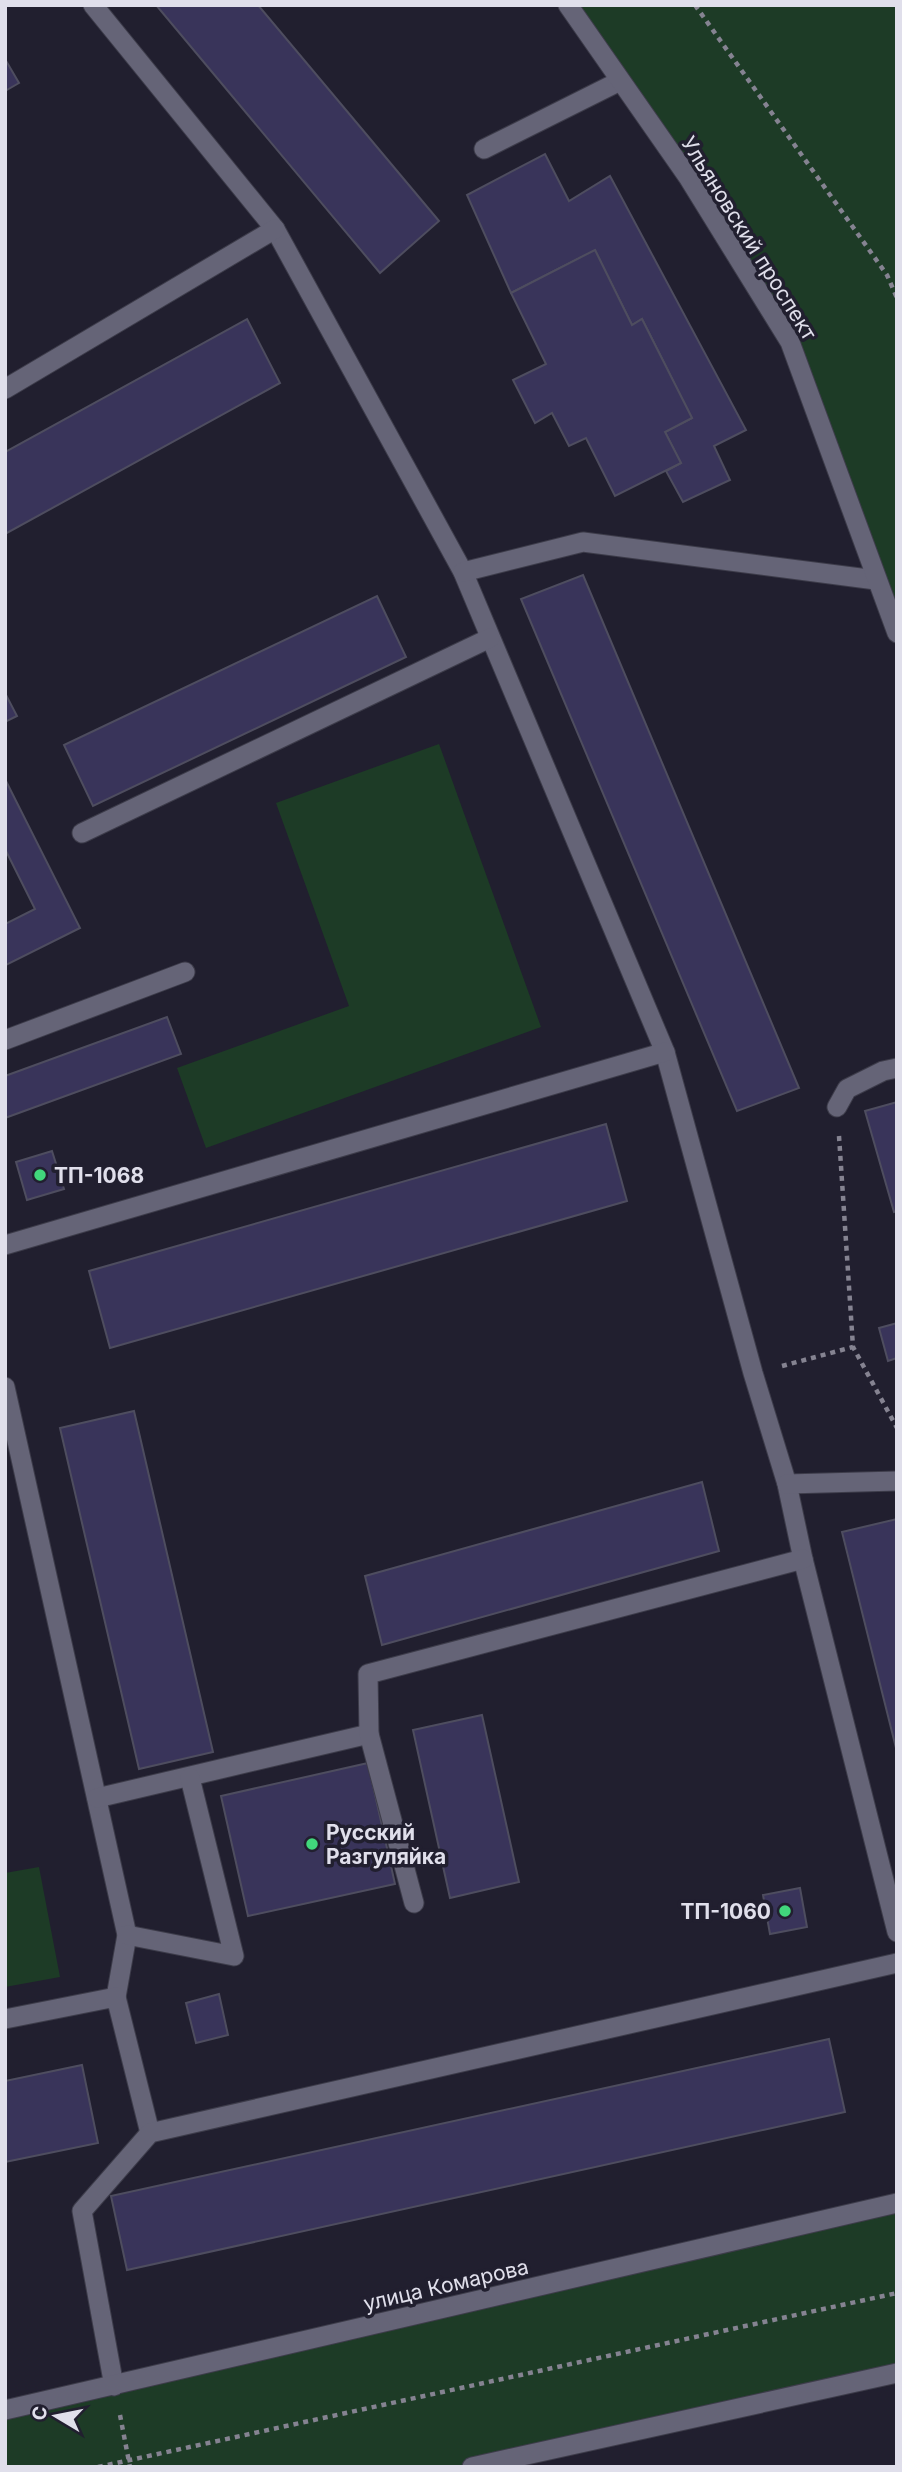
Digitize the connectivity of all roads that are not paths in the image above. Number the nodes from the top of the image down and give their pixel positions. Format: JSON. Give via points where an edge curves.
{"nodes":[{"id":1,"x":93,"y":5,"type":"edge"},
{"id":2,"x":568,"y":5,"type":"edge"},
{"id":3,"x":620,"y":81,"type":"junction"},
{"id":4,"x":484,"y":149,"type":"dead end"},
{"id":5,"x":275,"y":229,"type":"junction"},
{"id":6,"x":5,"y":389,"type":"edge"},
{"id":7,"x":463,"y":572,"type":"junction"},
{"id":8,"x":876,"y":580,"type":"junction"},
{"id":9,"x":897,"y":633,"type":"edge"},
{"id":10,"x":490,"y":638,"type":"junction"},
{"id":11,"x":82,"y":833,"type":"dead end"},
{"id":12,"x":186,"y":972,"type":"dead end"},
{"id":13,"x":5,"y":1040,"type":"edge"},
{"id":14,"x":665,"y":1052,"type":"junction"},
{"id":15,"x":897,"y":1068,"type":"edge"},
{"id":16,"x":837,"y":1107,"type":"road end"},
{"id":17,"x":5,"y":1245,"type":"edge"},
{"id":18,"x":5,"y":1387,"type":"edge"},
{"id":19,"x":897,"y":1481,"type":"edge"},
{"id":20,"x":787,"y":1484,"type":"junction"},
{"id":21,"x":803,"y":1559,"type":"junction"},
{"id":22,"x":369,"y":1734,"type":"junction"},
{"id":23,"x":190,"y":1777,"type":"junction"},
{"id":24,"x":97,"y":1798,"type":"junction"},
{"id":25,"x":414,"y":1903,"type":"dead end"},
{"id":26,"x":897,"y":1932,"type":"edge"},
{"id":27,"x":127,"y":1935,"type":"junction"},
{"id":28,"x":897,"y":1963,"type":"edge"},
{"id":29,"x":116,"y":1997,"type":"junction"},
{"id":30,"x":5,"y":2019,"type":"edge"},
{"id":31,"x":150,"y":2133,"type":"junction"},
{"id":32,"x":897,"y":2203,"type":"edge"},
{"id":33,"x":897,"y":2373,"type":"edge"},
{"id":34,"x":114,"y":2386,"type":"junction"},
{"id":35,"x":5,"y":2410,"type":"edge"},
{"id":36,"x":472,"y":2467,"type":"edge"}],
"edges":[{"from":1,"to":5,"type":"street"},
{"from":2,"to":3,"type":"street","name":"Ульяновский проспект"},
{"from":3,"to":4,"type":"street"},
{"from":3,"to":8,"type":"street","name":"Ульяновский проспект","via":[[688,177],[790,342]]},
{"from":5,"to":6,"type":"street"},
{"from":5,"to":7,"type":"street"},
{"from":7,"to":8,"type":"street","via":[[583,542]]},
{"from":7,"to":10,"type":"street"},
{"from":8,"to":9,"type":"street","name":"Ульяновский проспект"},
{"from":10,"to":11,"type":"street"},
{"from":10,"to":14,"type":"street"},
{"from":12,"to":13,"type":"street"},
{"from":14,"to":17,"type":"street"},
{"from":14,"to":20,"type":"street","via":[[752,1373]]},
{"from":15,"to":16,"type":"street","via":[[847,1089]]},
{"from":18,"to":24,"type":"street"},
{"from":19,"to":20,"type":"street"},
{"from":20,"to":21,"type":"street"},
{"from":21,"to":22,"type":"street","via":[[368,1674]]},
{"from":21,"to":26,"type":"street"},
{"from":22,"to":23,"type":"street"},
{"from":22,"to":25,"type":"street"},
{"from":23,"to":24,"type":"street"},
{"from":23,"to":27,"type":"street","via":[[234,1956]]},
{"from":24,"to":27,"type":"street"},
{"from":27,"to":29,"type":"street"},
{"from":28,"to":31,"type":"street"},
{"from":29,"to":30,"type":"street"},
{"from":29,"to":31,"type":"street"},
{"from":31,"to":34,"type":"street","via":[[82,2211]]},
{"from":32,"to":34,"type":"street","name":"улица Комарова"},
{"from":33,"to":36,"type":"street"},
{"from":34,"to":35,"type":"street","name":"улица Комарова"}]}
